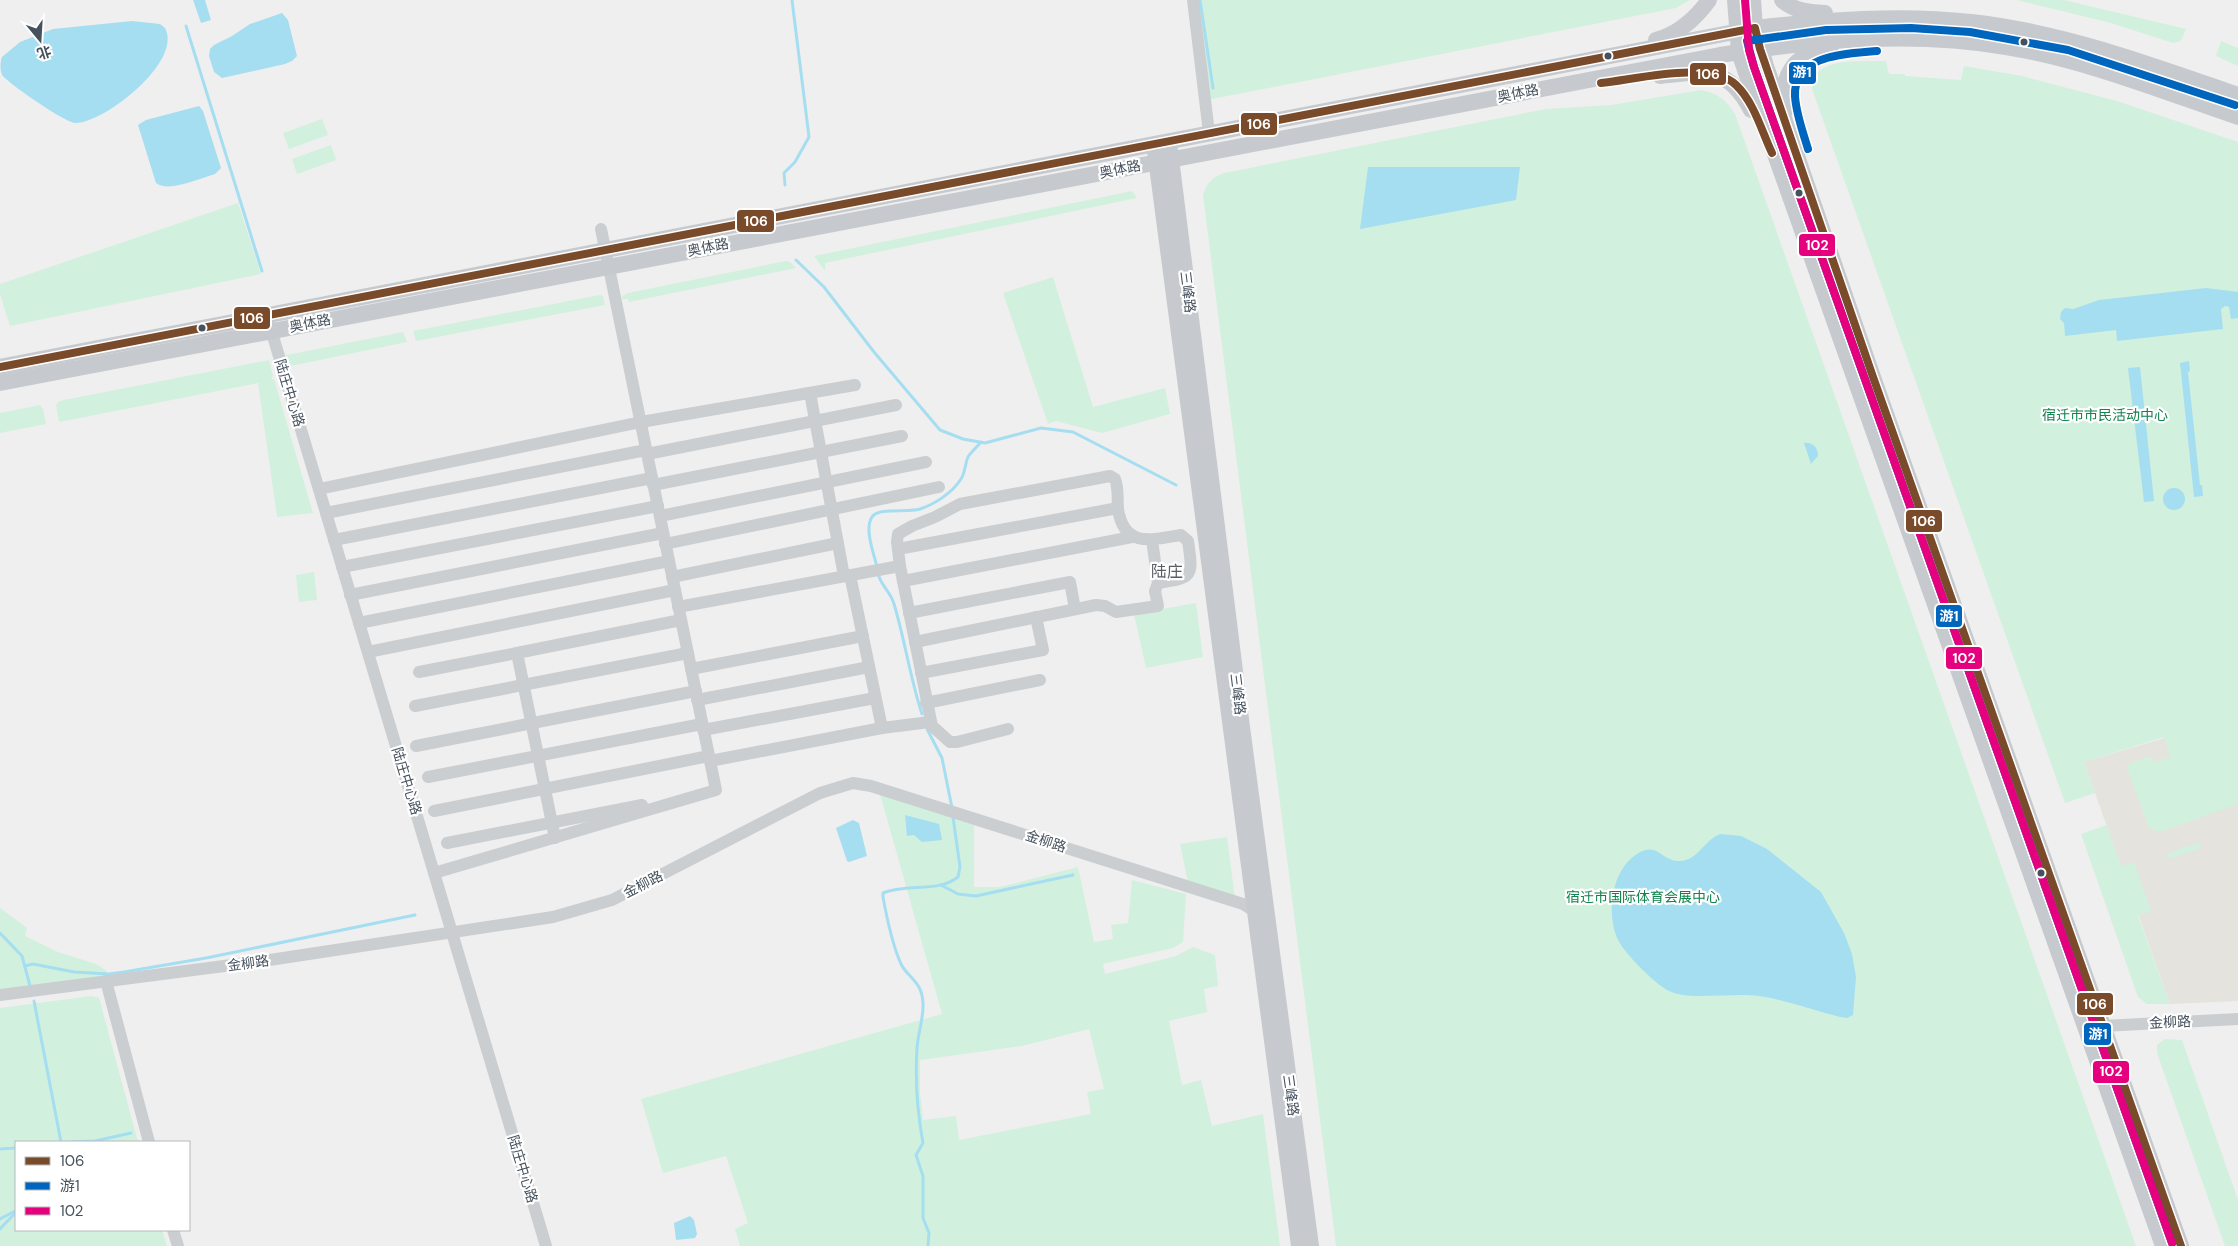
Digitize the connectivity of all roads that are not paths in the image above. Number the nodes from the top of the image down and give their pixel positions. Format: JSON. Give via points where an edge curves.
{"nodes":[{"id":1,"x":1193,"y":0,"type":"edge"},
{"id":2,"x":1709,"y":0,"type":"edge"},
{"id":3,"x":1735,"y":0,"type":"edge"},
{"id":4,"x":1753,"y":0,"type":"edge"},
{"id":5,"x":1782,"y":0,"type":"edge"},
{"id":6,"x":1892,"y":18,"type":"junction"},
{"id":7,"x":1755,"y":28,"type":"junction"},
{"id":8,"x":1736,"y":32,"type":"junction"},
{"id":9,"x":1892,"y":38,"type":"junction"},
{"id":10,"x":1760,"y":49,"type":"junction"},
{"id":11,"x":1739,"y":52,"type":"junction"},
{"id":12,"x":1553,"y":67,"type":"junction"},
{"id":13,"x":1556,"y":86,"type":"junction"},
{"id":14,"x":2238,"y":95,"type":"edge"},
{"id":15,"x":2238,"y":117,"type":"edge"},
{"id":16,"x":1209,"y":133,"type":"junction"},
{"id":17,"x":1162,"y":142,"type":"junction"},
{"id":18,"x":1164,"y":161,"type":"junction"},
{"id":19,"x":1803,"y":174,"type":"junction"},
{"id":20,"x":1784,"y":178,"type":"junction"},
{"id":21,"x":601,"y":229,"type":"dead end"},
{"id":22,"x":607,"y":258,"type":"junction"},
{"id":23,"x":269,"y":323,"type":"junction"},
{"id":24,"x":0,"y":367,"type":"edge"},
{"id":25,"x":0,"y":383,"type":"edge"},
{"id":26,"x":855,"y":385,"type":"dead end"},
{"id":27,"x":810,"y":394,"type":"junction"},
{"id":28,"x":896,"y":405,"type":"dead end"},
{"id":29,"x":815,"y":421,"type":"junction"},
{"id":30,"x":641,"y":422,"type":"junction"},
{"id":31,"x":902,"y":436,"type":"dead end"},
{"id":32,"x":647,"y":452,"type":"junction"},
{"id":33,"x":820,"y":452,"type":"junction"},
{"id":34,"x":926,"y":462,"type":"dead end"},
{"id":35,"x":653,"y":482,"type":"junction"},
{"id":36,"x":826,"y":482,"type":"junction"},
{"id":37,"x":939,"y":488,"type":"dead end"},
{"id":38,"x":319,"y":489,"type":"junction"},
{"id":39,"x":1118,"y":508,"type":"junction"},
{"id":40,"x":831,"y":509,"type":"junction"},
{"id":41,"x":659,"y":511,"type":"junction"},
{"id":42,"x":326,"y":513,"type":"junction"},
{"id":43,"x":1132,"y":536,"type":"junction"},
{"id":44,"x":664,"y":538,"type":"junction"},
{"id":45,"x":334,"y":540,"type":"junction"},
{"id":46,"x":1152,"y":540,"type":"junction"},
{"id":47,"x":1213,"y":541,"type":"junction"},
{"id":48,"x":838,"y":544,"type":"junction"},
{"id":49,"x":898,"y":549,"type":"junction"},
{"id":50,"x":1190,"y":550,"type":"junction"},
{"id":51,"x":669,"y":561,"type":"junction"},
{"id":52,"x":900,"y":566,"type":"junction"},
{"id":53,"x":342,"y":567,"type":"junction"},
{"id":54,"x":847,"y":576,"type":"junction"},
{"id":55,"x":903,"y":581,"type":"junction"},
{"id":56,"x":1158,"y":583,"type":"junction"},
{"id":57,"x":674,"y":584,"type":"junction"},
{"id":58,"x":350,"y":595,"type":"junction"},
{"id":59,"x":678,"y":607,"type":"junction"},
{"id":60,"x":1075,"y":609,"type":"junction"},
{"id":61,"x":909,"y":613,"type":"junction"},
{"id":62,"x":1036,"y":617,"type":"junction"},
{"id":63,"x":681,"y":620,"type":"junction"},
{"id":64,"x":359,"y":623,"type":"junction"},
{"id":65,"x":863,"y":636,"type":"junction"},
{"id":66,"x":915,"y":642,"type":"junction"},
{"id":67,"x":368,"y":652,"type":"junction"},
{"id":68,"x":517,"y":653,"type":"junction"},
{"id":69,"x":688,"y":653,"type":"junction"},
{"id":70,"x":869,"y":667,"type":"junction"},
{"id":71,"x":691,"y":669,"type":"junction"},
{"id":72,"x":419,"y":672,"type":"dead end"},
{"id":73,"x":921,"y":673,"type":"junction"},
{"id":74,"x":1040,"y":680,"type":"dead end"},
{"id":75,"x":524,"y":685,"type":"junction"},
{"id":76,"x":696,"y":696,"type":"junction"},
{"id":77,"x":875,"y":698,"type":"junction"},
{"id":78,"x":926,"y":703,"type":"junction"},
{"id":79,"x":415,"y":706,"type":"dead end"},
{"id":80,"x":531,"y":722,"type":"junction"},
{"id":81,"x":930,"y":722,"type":"junction"},
{"id":82,"x":703,"y":727,"type":"junction"},
{"id":83,"x":882,"y":728,"type":"junction"},
{"id":84,"x":1008,"y":729,"type":"dead end"},
{"id":85,"x":416,"y":746,"type":"dead end"},
{"id":86,"x":538,"y":755,"type":"junction"},
{"id":87,"x":709,"y":759,"type":"junction"},
{"id":88,"x":428,"y":777,"type":"dead end"},
{"id":89,"x":545,"y":788,"type":"junction"},
{"id":90,"x":654,"y":809,"type":"junction"},
{"id":91,"x":434,"y":811,"type":"dead end"},
{"id":92,"x":552,"y":822,"type":"junction"},
{"id":93,"x":555,"y":838,"type":"junction"},
{"id":94,"x":447,"y":843,"type":"dead end"},
{"id":95,"x":434,"y":873,"type":"junction"},
{"id":96,"x":1254,"y":911,"type":"junction"},
{"id":97,"x":452,"y":932,"type":"junction"},
{"id":98,"x":106,"y":981,"type":"junction"},
{"id":99,"x":0,"y":995,"type":"edge"},
{"id":100,"x":2238,"y":1019,"type":"edge"},
{"id":101,"x":2102,"y":1026,"type":"junction"},
{"id":102,"x":149,"y":1141,"type":"edge"},
{"id":103,"x":173,"y":1231,"type":"edge"},
{"id":104,"x":178,"y":1246,"type":"edge"},
{"id":105,"x":546,"y":1246,"type":"edge"},
{"id":106,"x":1299,"y":1246,"type":"edge"},
{"id":107,"x":1311,"y":1246,"type":"edge"},
{"id":108,"x":2163,"y":1246,"type":"edge"},
{"id":109,"x":2180,"y":1246,"type":"edge"}],
"edges":[{"from":1,"to":16,"type":"street"},
{"from":2,"to":12,"type":"main road","via":[[1698,15],[1674,33]]},
{"from":3,"to":8,"type":"main road"},
{"from":4,"to":7,"type":"main road"},
{"from":5,"to":6,"type":"main road","via":[[1806,12]]},
{"from":6,"to":7,"type":"main road","name":"奥体路","via":[[1824,20]]},
{"from":6,"to":14,"type":"main road","name":"奥体路","via":[[1971,22],[2070,40]]},
{"from":7,"to":8,"type":"main road","name":"奥体路"},
{"from":7,"to":10,"type":"main road"},
{"from":8,"to":11,"type":"main road"},
{"from":8,"to":12,"type":"main road","name":"奥体路"},
{"from":9,"to":10,"type":"main road","name":"奥体路","via":[[1804,42]]},
{"from":9,"to":15,"type":"main road","name":"奥体路","via":[[1974,42],[2048,56]]},
{"from":9,"to":19,"type":"main road","via":[[1828,47],[1810,53],[1792,67],[1785,88],[1786,104]]},
{"from":10,"to":11,"type":"main road","name":"奥体路"},
{"from":10,"to":19,"type":"main road"},
{"from":11,"to":13,"type":"main road","name":"奥体路"},
{"from":11,"to":20,"type":"main road"},
{"from":12,"to":16,"type":"main road","name":"奥体路"},
{"from":13,"to":18,"type":"main road","name":"奥体路"},
{"from":13,"to":20,"type":"main road","via":[[1695,72],[1715,74],[1734,84],[1744,97]]},
{"from":16,"to":17,"type":"main road","name":"奥体路"},
{"from":17,"to":18,"type":"main road","name":"三峰路"},
{"from":17,"to":22,"type":"main road","name":"奥体路"},
{"from":18,"to":22,"type":"main road","name":"奥体路"},
{"from":18,"to":47,"type":"main road","name":"三峰路"},
{"from":19,"to":101,"type":"main road"},
{"from":20,"to":108,"type":"main road"},
{"from":21,"to":22,"type":"street"},
{"from":22,"to":23,"type":"main road","name":"奥体路"},
{"from":22,"to":30,"type":"street"},
{"from":23,"to":24,"type":"main road","name":"奥体路"},
{"from":23,"to":25,"type":"main road","name":"奥体路"},
{"from":23,"to":38,"type":"street","name":"陆庄中心路"},
{"from":26,"to":27,"type":"street"},
{"from":27,"to":29,"type":"street"},
{"from":27,"to":30,"type":"street"},
{"from":28,"to":29,"type":"street"},
{"from":29,"to":32,"type":"street"},
{"from":29,"to":33,"type":"street"},
{"from":30,"to":32,"type":"street"},
{"from":30,"to":38,"type":"street"},
{"from":31,"to":33,"type":"street"},
{"from":32,"to":35,"type":"street"},
{"from":32,"to":42,"type":"street"},
{"from":33,"to":35,"type":"street"},
{"from":33,"to":36,"type":"street"},
{"from":34,"to":36,"type":"street"},
{"from":35,"to":41,"type":"street"},
{"from":35,"to":45,"type":"street"},
{"from":36,"to":40,"type":"street"},
{"from":36,"to":41,"type":"street"},
{"from":37,"to":40,"type":"street"},
{"from":38,"to":42,"type":"street","name":"陆庄中心路"},
{"from":39,"to":43,"type":"street","via":[[1125,531]]},
{"from":39,"to":49,"type":"street"},
{"from":39,"to":49,"type":"street","via":[[1118,486],[1115,478],[1110,476],[960,504],[903,530],[898,534]]},
{"from":40,"to":44,"type":"street"},
{"from":40,"to":48,"type":"street"},
{"from":41,"to":44,"type":"street"},
{"from":41,"to":53,"type":"street"},
{"from":42,"to":45,"type":"street","name":"陆庄中心路"},
{"from":43,"to":46,"type":"street"},
{"from":43,"to":55,"type":"street"},
{"from":44,"to":51,"type":"street"},
{"from":44,"to":58,"type":"street"},
{"from":45,"to":53,"type":"street","name":"陆庄中心路"},
{"from":46,"to":50,"type":"street","via":[[1181,535],[1188,541]]},
{"from":46,"to":56,"type":"street"},
{"from":47,"to":50,"type":"street"},
{"from":47,"to":96,"type":"main road","name":"三峰路"},
{"from":47,"to":107,"type":"main road","name":"三峰路"},
{"from":48,"to":54,"type":"street"},
{"from":48,"to":57,"type":"street"},
{"from":49,"to":52,"type":"street"},
{"from":50,"to":56,"type":"street","via":[[1191,566],[1187,576]]},
{"from":51,"to":57,"type":"street"},
{"from":51,"to":64,"type":"street"},
{"from":52,"to":54,"type":"street"},
{"from":52,"to":55,"type":"street"},
{"from":53,"to":58,"type":"street","name":"陆庄中心路"},
{"from":54,"to":59,"type":"street"},
{"from":54,"to":65,"type":"street"},
{"from":55,"to":61,"type":"street"},
{"from":56,"to":60,"type":"street","via":[[1155,591],[1158,606],[1116,612],[1100,605]]},
{"from":57,"to":59,"type":"street"},
{"from":57,"to":67,"type":"street"},
{"from":58,"to":64,"type":"street","name":"陆庄中心路"},
{"from":59,"to":63,"type":"street"},
{"from":60,"to":61,"type":"street","via":[[1070,582]]},
{"from":60,"to":62,"type":"street"},
{"from":61,"to":66,"type":"street"},
{"from":62,"to":66,"type":"street"},
{"from":62,"to":73,"type":"street","via":[[1043,650]]},
{"from":63,"to":68,"type":"street"},
{"from":63,"to":69,"type":"street"},
{"from":64,"to":67,"type":"street","name":"陆庄中心路"},
{"from":65,"to":70,"type":"street"},
{"from":65,"to":71,"type":"street"},
{"from":66,"to":73,"type":"street"},
{"from":67,"to":95,"type":"street","name":"陆庄中心路"},
{"from":68,"to":72,"type":"street"},
{"from":68,"to":75,"type":"street"},
{"from":69,"to":71,"type":"street"},
{"from":69,"to":75,"type":"street"},
{"from":70,"to":76,"type":"street"},
{"from":70,"to":77,"type":"street"},
{"from":71,"to":76,"type":"street"},
{"from":73,"to":78,"type":"street"},
{"from":74,"to":78,"type":"street"},
{"from":75,"to":79,"type":"street"},
{"from":75,"to":80,"type":"street"},
{"from":76,"to":80,"type":"street"},
{"from":76,"to":82,"type":"street"},
{"from":77,"to":82,"type":"street"},
{"from":77,"to":83,"type":"street"},
{"from":78,"to":81,"type":"street"},
{"from":80,"to":85,"type":"street"},
{"from":80,"to":86,"type":"street"},
{"from":81,"to":83,"type":"street"},
{"from":81,"to":84,"type":"street","via":[[950,742]]},
{"from":82,"to":86,"type":"street"},
{"from":82,"to":87,"type":"street"},
{"from":83,"to":87,"type":"street"},
{"from":86,"to":88,"type":"street"},
{"from":86,"to":89,"type":"street"},
{"from":87,"to":89,"type":"street"},
{"from":87,"to":90,"type":"street","via":[[716,790]]},
{"from":89,"to":91,"type":"street"},
{"from":89,"to":92,"type":"street"},
{"from":90,"to":92,"type":"street","via":[[646,804]]},
{"from":90,"to":93,"type":"street"},
{"from":92,"to":93,"type":"street"},
{"from":92,"to":94,"type":"street"},
{"from":93,"to":95,"type":"street"},
{"from":95,"to":97,"type":"street","name":"陆庄中心路"},
{"from":96,"to":97,"type":"street","name":"金柳路","via":[[1243,904],[865,784],[848,783],[814,796],[612,900],[552,917]]},
{"from":96,"to":106,"type":"main road","name":"三峰路"},
{"from":97,"to":98,"type":"street","name":"金柳路"},
{"from":97,"to":105,"type":"street","name":"陆庄中心路"},
{"from":98,"to":99,"type":"street","name":"金柳路"},
{"from":98,"to":102,"type":"street"},
{"from":100,"to":101,"type":"street","name":"金柳路"},
{"from":101,"to":109,"type":"main road"},
{"from":103,"to":104,"type":"street"}]}
